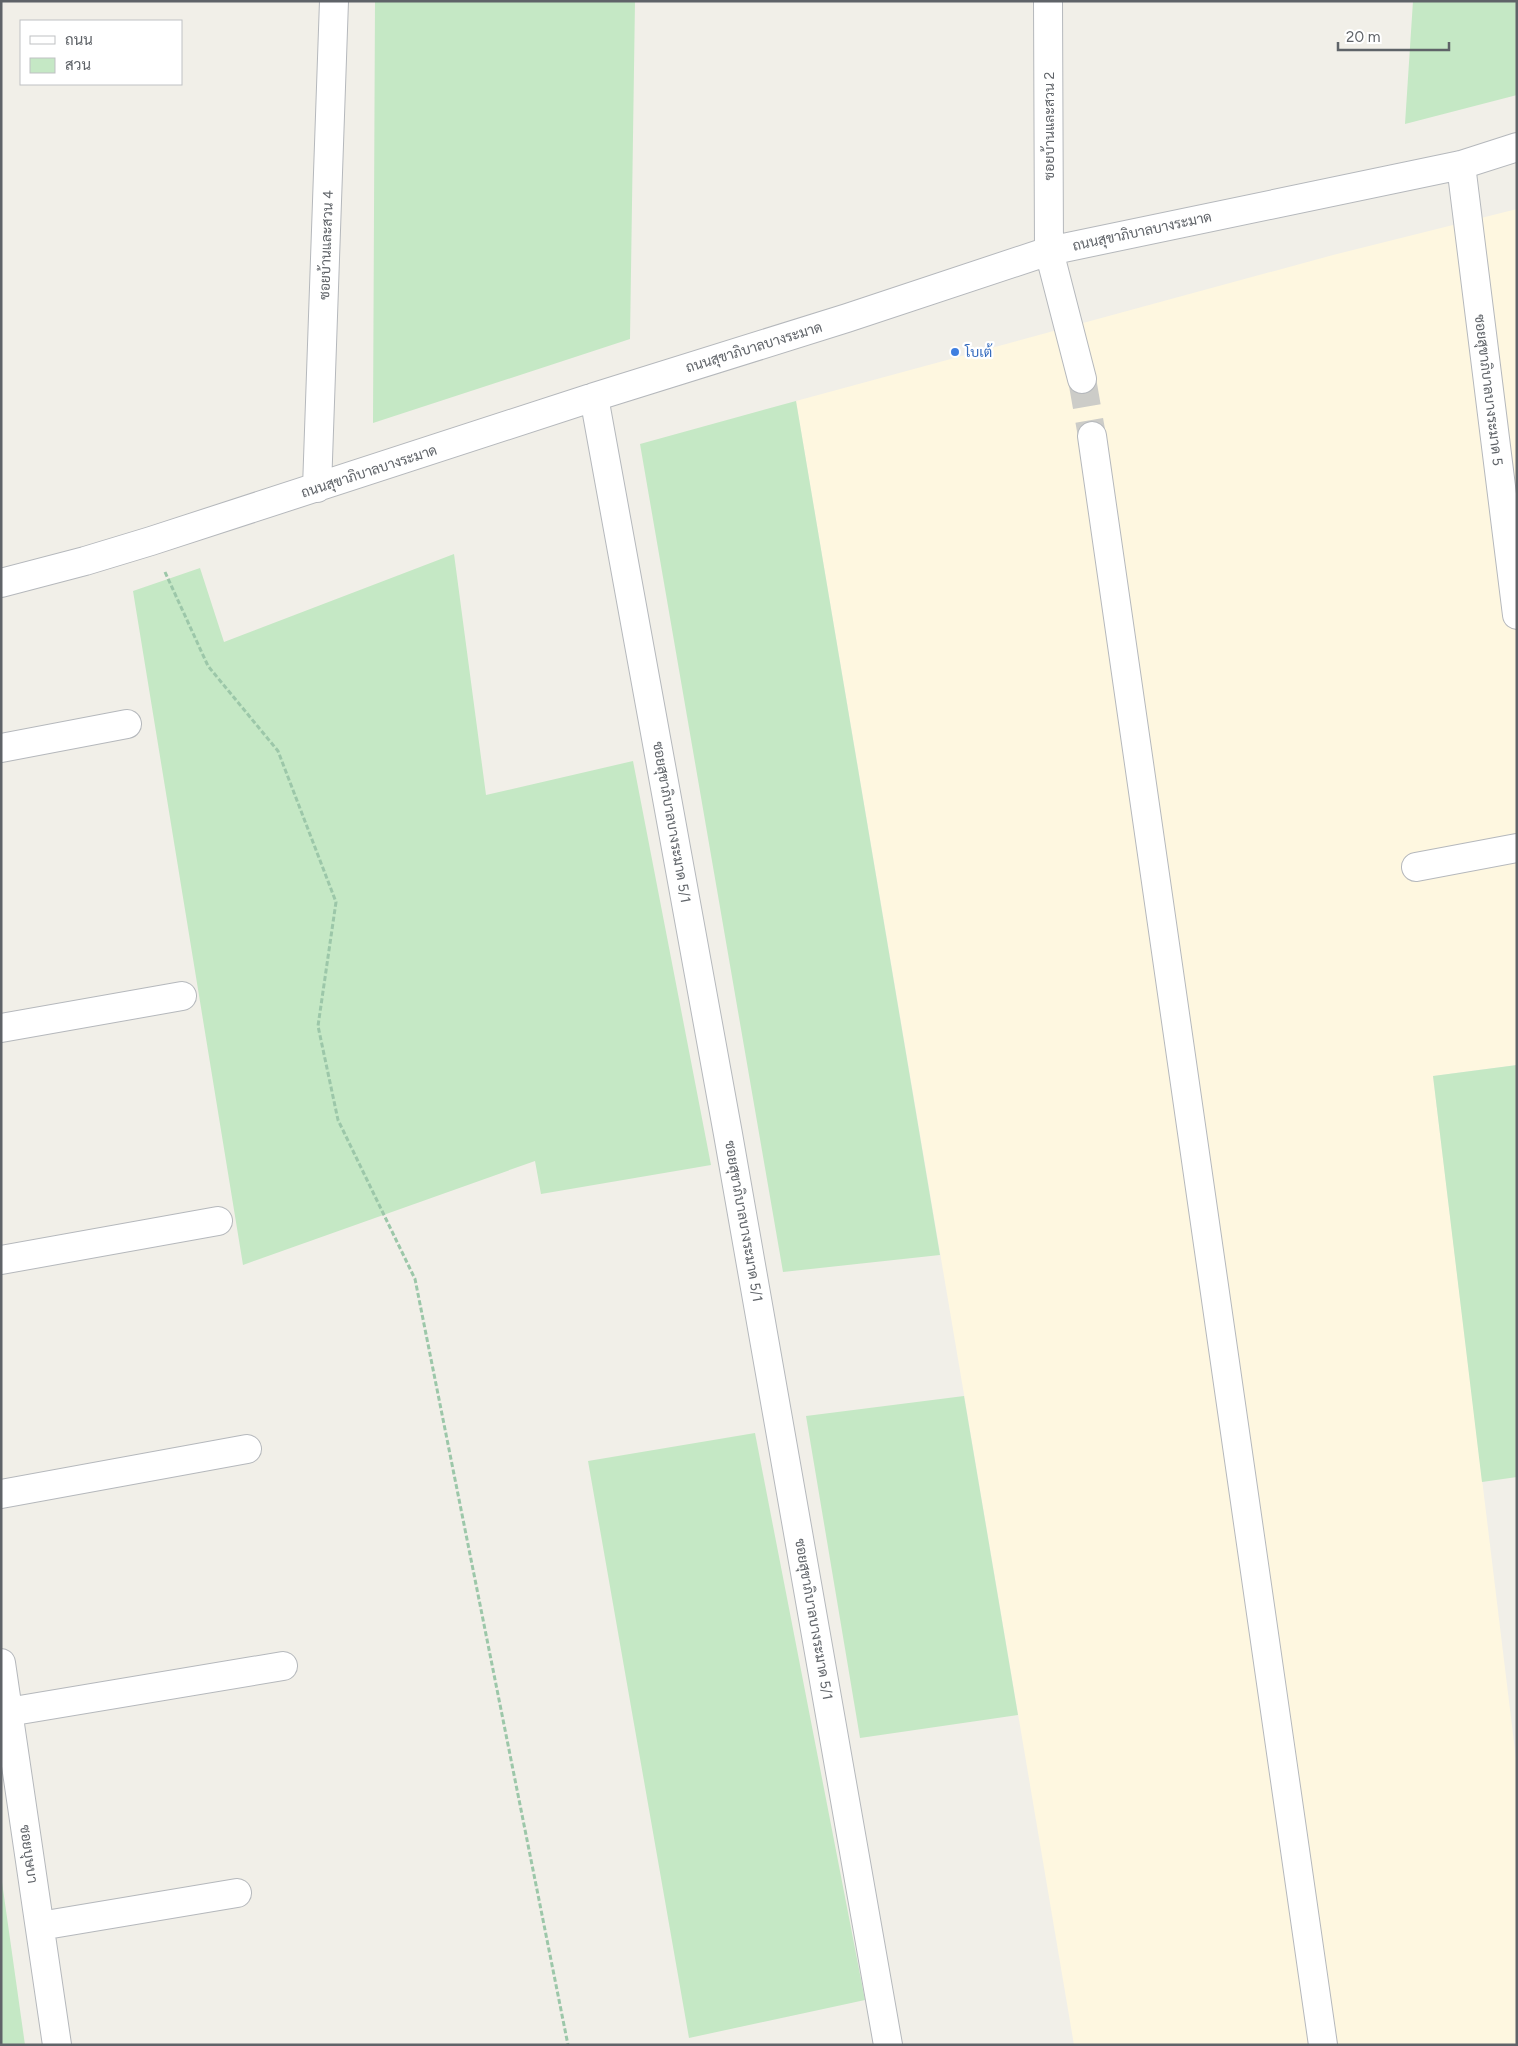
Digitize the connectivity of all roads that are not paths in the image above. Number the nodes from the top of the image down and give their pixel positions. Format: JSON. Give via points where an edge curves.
{"nodes":[{"id":1,"x":334,"y":1,"type":"edge"},
{"id":2,"x":1048,"y":1,"type":"edge"},
{"id":3,"x":1517,"y":147,"type":"edge"},
{"id":4,"x":1461,"y":165,"type":"junction"},
{"id":5,"x":1049,"y":251,"type":"junction"},
{"id":6,"x":1082,"y":379,"type":"tunnel mouth"},
{"id":7,"x":594,"y":397,"type":"junction"},
{"id":8,"x":1092,"y":436,"type":"tunnel mouth"},
{"id":9,"x":317,"y":488,"type":"junction"},
{"id":10,"x":1,"y":583,"type":"edge"},
{"id":11,"x":1517,"y":615,"type":"edge"},
{"id":12,"x":127,"y":724,"type":"dead end"},
{"id":13,"x":1,"y":748,"type":"edge"},
{"id":14,"x":1517,"y":848,"type":"edge"},
{"id":15,"x":1416,"y":867,"type":"dead end"},
{"id":16,"x":182,"y":996,"type":"dead end"},
{"id":17,"x":1,"y":1028,"type":"edge"},
{"id":18,"x":218,"y":1221,"type":"dead end"},
{"id":19,"x":1,"y":1260,"type":"edge"},
{"id":20,"x":246,"y":1449,"type":"dead end"},
{"id":21,"x":1,"y":1494,"type":"edge"},
{"id":22,"x":1,"y":1663,"type":"edge"},
{"id":23,"x":283,"y":1666,"type":"dead end"},
{"id":24,"x":8,"y":1712,"type":"junction"},
{"id":25,"x":237,"y":1893,"type":"dead end"},
{"id":26,"x":40,"y":1926,"type":"junction"},
{"id":27,"x":57,"y":2045,"type":"edge"},
{"id":28,"x":888,"y":2045,"type":"edge"},
{"id":29,"x":1323,"y":2045,"type":"edge"}],
"edges":[{"from":1,"to":9,"type":"street","name":"ซอยบ้านและสวน 4"},
{"from":2,"to":5,"type":"street","name":"ซอยบ้านและสวน 2"},
{"from":3,"to":4,"type":"street","name":"ถนนสุขาภิบาลบางระมาด"},
{"from":4,"to":5,"type":"street","name":"ถนนสุขาภิบาลบางระมาด"},
{"from":4,"to":11,"type":"street","name":"ซอยสุขาภิบาลบางระมาด 5"},
{"from":5,"to":6,"type":"street","name":"ซอยบ้านและสวน 2"},
{"from":5,"to":7,"type":"street","name":"ถนนสุขาภิบาลบางระมาด"},
{"from":7,"to":9,"type":"street","name":"ถนนสุขาภิบาลบางระมาด"},
{"from":7,"to":28,"type":"street","name":"ซอยสุขาภิบาลบางระมาด 5/1"},
{"from":8,"to":29,"type":"street"},
{"from":9,"to":10,"type":"street","name":"ถนนสุขาภิบาลบางระมาด","via":[[85,561]]},
{"from":12,"to":13,"type":"street"},
{"from":14,"to":15,"type":"street"},
{"from":16,"to":17,"type":"street"},
{"from":18,"to":19,"type":"street"},
{"from":20,"to":21,"type":"street"},
{"from":22,"to":24,"type":"street","name":"ซอยบุษบา"},
{"from":23,"to":24,"type":"street"},
{"from":24,"to":26,"type":"street","name":"ซอยบุษบา"},
{"from":25,"to":26,"type":"street"},
{"from":26,"to":27,"type":"street","name":"ซอยบุษบา"}]}
